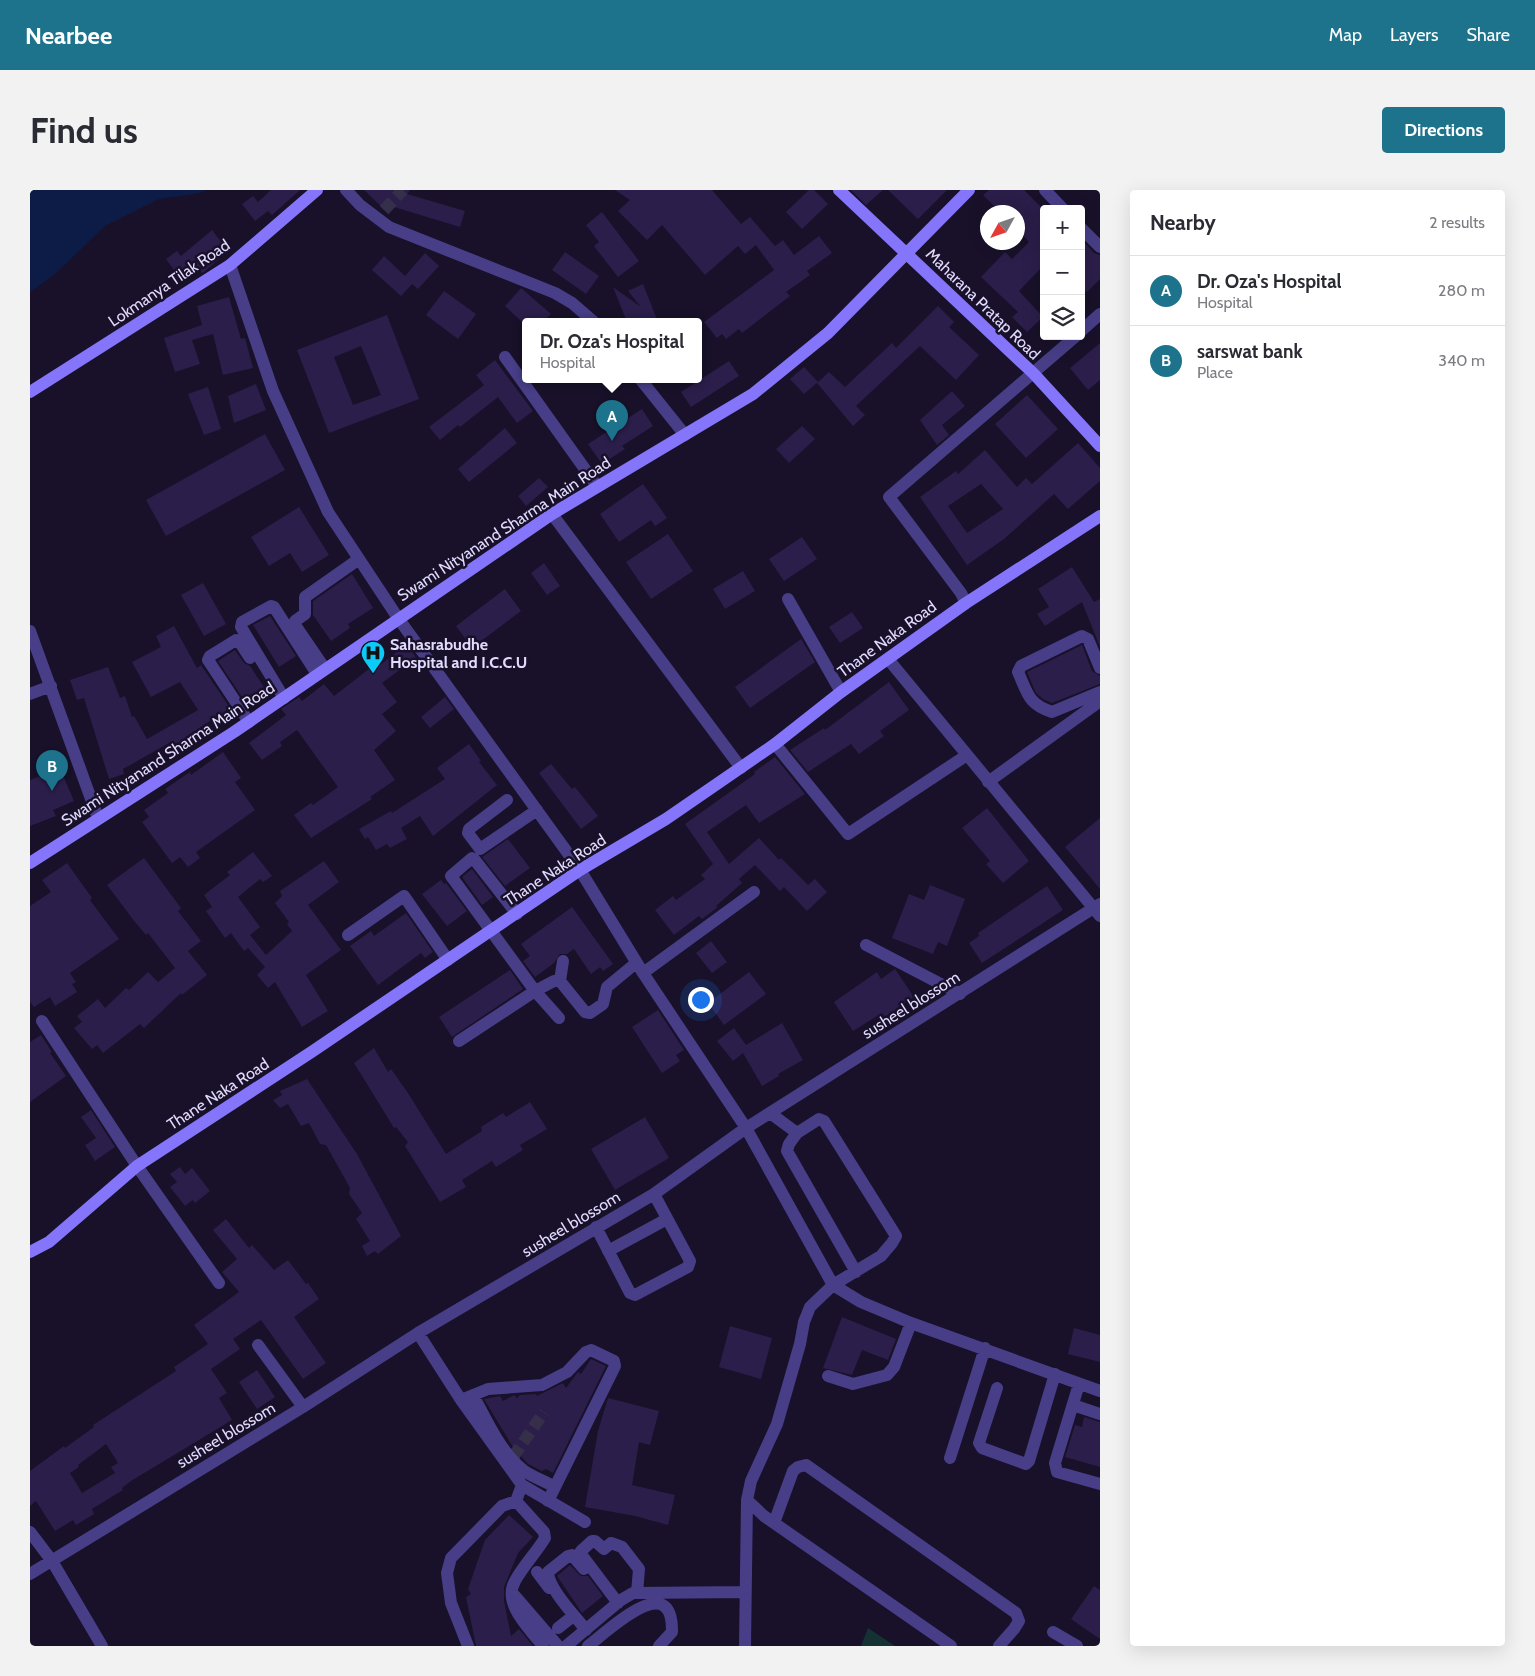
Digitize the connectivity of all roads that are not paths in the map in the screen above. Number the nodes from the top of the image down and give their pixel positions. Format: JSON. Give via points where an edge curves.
{"nodes":[{"id":1,"x":317,"y":190,"type":"edge"},
{"id":2,"x":346,"y":190,"type":"edge"},
{"id":3,"x":839,"y":190,"type":"edge"},
{"id":4,"x":969,"y":190,"type":"edge"},
{"id":5,"x":1045,"y":190,"type":"edge"},
{"id":6,"x":1059,"y":205,"type":"edge"},
{"id":7,"x":1085,"y":232,"type":"edge"},
{"id":8,"x":1100,"y":247,"type":"edge"},
{"id":9,"x":906,"y":252,"type":"junction"},
{"id":10,"x":230,"y":265,"type":"junction"},
{"id":11,"x":1100,"y":314,"type":"edge"},
{"id":12,"x":589,"y":318,"type":"edge"},
{"id":13,"x":1085,"y":327,"type":"edge"},
{"id":14,"x":1072,"y":340,"type":"edge"},
{"id":15,"x":505,"y":357,"type":"dead end"},
{"id":16,"x":1034,"y":374,"type":"junction"},
{"id":17,"x":522,"y":381,"type":"edge"},
{"id":18,"x":524,"y":383,"type":"edge"},
{"id":19,"x":643,"y":383,"type":"edge"},
{"id":20,"x":30,"y":392,"type":"edge"},
{"id":21,"x":686,"y":435,"type":"junction"},
{"id":22,"x":1100,"y":446,"type":"edge"},
{"id":23,"x":597,"y":486,"type":"junction"},
{"id":24,"x":552,"y":514,"type":"junction"},
{"id":25,"x":1100,"y":516,"type":"edge"},
{"id":26,"x":359,"y":559,"type":"junction"},
{"id":27,"x":788,"y":600,"type":"dead end"},
{"id":28,"x":966,"y":602,"type":"junction"},
{"id":29,"x":398,"y":618,"type":"junction"},
{"id":30,"x":30,"y":631,"type":"edge"},
{"id":31,"x":888,"y":659,"type":"junction"},
{"id":32,"x":1100,"y":668,"type":"edge"},
{"id":33,"x":321,"y":672,"type":"junction"},
{"id":34,"x":51,"y":686,"type":"junction"},
{"id":35,"x":841,"y":692,"type":"junction"},
{"id":36,"x":1100,"y":692,"type":"edge"},
{"id":37,"x":30,"y":694,"type":"edge"},
{"id":38,"x":281,"y":700,"type":"junction"},
{"id":39,"x":1100,"y":701,"type":"edge"},
{"id":40,"x":1071,"y":704,"type":"junction"},
{"id":41,"x":1078,"y":717,"type":"junction"},
{"id":42,"x":250,"y":722,"type":"junction"},
{"id":43,"x":775,"y":744,"type":"junction"},
{"id":44,"x":967,"y":755,"type":"junction"},
{"id":45,"x":741,"y":768,"type":"junction"},
{"id":46,"x":988,"y":782,"type":"junction"},
{"id":47,"x":507,"y":800,"type":"dead end"},
{"id":48,"x":537,"y":810,"type":"junction"},
{"id":49,"x":98,"y":818,"type":"junction"},
{"id":50,"x":30,"y":863,"type":"edge"},
{"id":51,"x":580,"y":870,"type":"junction"},
{"id":52,"x":754,"y":892,"type":"dead end"},
{"id":53,"x":1098,"y":910,"type":"edge"},
{"id":54,"x":517,"y":914,"type":"junction"},
{"id":55,"x":490,"y":932,"type":"junction"},
{"id":56,"x":348,"y":935,"type":"dead end"},
{"id":57,"x":866,"y":945,"type":"dead end"},
{"id":58,"x":448,"y":960,"type":"junction"},
{"id":59,"x":563,"y":961,"type":"dead end"},
{"id":60,"x":639,"y":968,"type":"junction"},
{"id":61,"x":560,"y":981,"type":"junction"},
{"id":62,"x":535,"y":991,"type":"junction"},
{"id":63,"x":960,"y":994,"type":"junction"},
{"id":64,"x":559,"y":1018,"type":"dead end"},
{"id":65,"x":42,"y":1021,"type":"dead end"},
{"id":66,"x":459,"y":1041,"type":"dead end"},
{"id":67,"x":770,"y":1113,"type":"junction"},
{"id":68,"x":746,"y":1128,"type":"junction"},
{"id":69,"x":797,"y":1133,"type":"junction"},
{"id":70,"x":137,"y":1166,"type":"junction"},
{"id":71,"x":654,"y":1194,"type":"junction"},
{"id":72,"x":667,"y":1219,"type":"junction"},
{"id":73,"x":596,"y":1228,"type":"junction"},
{"id":74,"x":608,"y":1251,"type":"junction"},
{"id":75,"x":30,"y":1252,"type":"edge"},
{"id":76,"x":856,"y":1272,"type":"junction"},
{"id":77,"x":219,"y":1282,"type":"dead end"},
{"id":78,"x":833,"y":1285,"type":"junction"},
{"id":79,"x":911,"y":1323,"type":"junction"},
{"id":80,"x":418,"y":1333,"type":"junction"},
{"id":81,"x":258,"y":1345,"type":"dead end"},
{"id":82,"x":985,"y":1348,"type":"junction"},
{"id":83,"x":1055,"y":1374,"type":"junction"},
{"id":84,"x":828,"y":1376,"type":"dead end"},
{"id":85,"x":1079,"y":1384,"type":"junction"},
{"id":86,"x":997,"y":1388,"type":"dead end"},
{"id":87,"x":1100,"y":1391,"type":"edge"},
{"id":88,"x":467,"y":1398,"type":"junction"},
{"id":89,"x":1072,"y":1405,"type":"junction"},
{"id":90,"x":303,"y":1407,"type":"junction"},
{"id":91,"x":1100,"y":1414,"type":"edge"},
{"id":92,"x":950,"y":1458,"type":"dead end"},
{"id":93,"x":1100,"y":1484,"type":"edge"},
{"id":94,"x":522,"y":1485,"type":"junction"},
{"id":95,"x":555,"y":1486,"type":"junction"},
{"id":96,"x":746,"y":1500,"type":"junction"},
{"id":97,"x":516,"y":1501,"type":"junction"},
{"id":98,"x":548,"y":1501,"type":"junction"},
{"id":99,"x":585,"y":1522,"type":"dead end"},
{"id":100,"x":774,"y":1523,"type":"junction"},
{"id":101,"x":30,"y":1532,"type":"edge"},
{"id":102,"x":52,"y":1561,"type":"junction"},
{"id":103,"x":537,"y":1572,"type":"dead end"},
{"id":104,"x":30,"y":1574,"type":"edge"},
{"id":105,"x":745,"y":1592,"type":"junction"},
{"id":106,"x":513,"y":1593,"type":"junction"},
{"id":107,"x":637,"y":1593,"type":"junction"},
{"id":108,"x":616,"y":1604,"type":"junction"},
{"id":109,"x":572,"y":1617,"type":"junction"},
{"id":110,"x":558,"y":1628,"type":"dead end"},
{"id":111,"x":584,"y":1631,"type":"junction"},
{"id":112,"x":1054,"y":1632,"type":"dead end"},
{"id":113,"x":572,"y":1644,"type":"edge"},
{"id":114,"x":102,"y":1646,"type":"edge"},
{"id":115,"x":468,"y":1646,"type":"edge"},
{"id":116,"x":543,"y":1646,"type":"edge"},
{"id":117,"x":558,"y":1646,"type":"edge"},
{"id":118,"x":588,"y":1646,"type":"edge"},
{"id":119,"x":659,"y":1646,"type":"edge"},
{"id":120,"x":745,"y":1646,"type":"edge"},
{"id":121,"x":951,"y":1646,"type":"edge"},
{"id":122,"x":999,"y":1646,"type":"edge"},
{"id":123,"x":1077,"y":1646,"type":"edge"}],
"edges":[{"from":1,"to":10,"type":"street","name":"Lokmanya Tilak Road"},
{"from":2,"to":12,"type":"street","via":[[360,205],[380,213],[389,227],[555,293]]},
{"from":3,"to":9,"type":"street","name":"Maharana Pratap Road"},
{"from":4,"to":9,"type":"street","name":"Swami Nityanand Sharma Main Road"},
{"from":5,"to":6,"type":"street"},
{"from":7,"to":8,"type":"street"},
{"from":9,"to":16,"type":"street","name":"Maharana Pratap Road"},
{"from":9,"to":21,"type":"street","name":"Swami Nityanand Sharma Main Road","via":[[808,351],[754,394]]},
{"from":10,"to":20,"type":"street","name":"Lokmanya Tilak Road"},
{"from":10,"to":26,"type":"street","via":[[273,391],[328,512]]},
{"from":11,"to":13,"type":"street"},
{"from":14,"to":16,"type":"street"},
{"from":15,"to":17,"type":"street"},
{"from":16,"to":22,"type":"street","name":"Maharana Pratap Road"},
{"from":16,"to":28,"type":"street","via":[[889,496]]},
{"from":18,"to":23,"type":"street"},
{"from":19,"to":21,"type":"street"},
{"from":21,"to":23,"type":"street","name":"Swami Nityanand Sharma Main Road"},
{"from":23,"to":24,"type":"street","name":"Swami Nityanand Sharma Main Road"},
{"from":24,"to":29,"type":"street","name":"Swami Nityanand Sharma Main Road"},
{"from":24,"to":45,"type":"street"},
{"from":25,"to":28,"type":"street","name":"Thane Naka Road"},
{"from":26,"to":29,"type":"street"},
{"from":26,"to":33,"type":"street","via":[[305,597],[305,614],[295,621]]},
{"from":27,"to":35,"type":"street"},
{"from":28,"to":31,"type":"street","name":"Thane Naka Road"},
{"from":29,"to":33,"type":"street","name":"Swami Nityanand Sharma Main Road"},
{"from":29,"to":48,"type":"street"},
{"from":30,"to":34,"type":"street"},
{"from":31,"to":35,"type":"street","name":"Thane Naka Road"},
{"from":31,"to":44,"type":"street"},
{"from":32,"to":40,"type":"street","via":[[1088,639],[1082,636],[1020,666],[1018,672],[1031,702],[1037,707],[1052,712]]},
{"from":33,"to":38,"type":"street","name":"Swami Nityanand Sharma Main Road"},
{"from":33,"to":38,"type":"street","via":[[274,607],[242,622],[241,627]]},
{"from":34,"to":37,"type":"street"},
{"from":34,"to":49,"type":"street"},
{"from":35,"to":43,"type":"street","name":"Thane Naka Road"},
{"from":36,"to":40,"type":"street"},
{"from":38,"to":42,"type":"street","name":"Swami Nityanand Sharma Main Road"},
{"from":38,"to":42,"type":"street","via":[[239,641],[210,656],[208,660]]},
{"from":39,"to":41,"type":"street"},
{"from":40,"to":41,"type":"street"},
{"from":41,"to":46,"type":"street"},
{"from":42,"to":49,"type":"street","name":"Swami Nityanand Sharma Main Road"},
{"from":43,"to":44,"type":"street","via":[[848,834]]},
{"from":43,"to":45,"type":"street","name":"Thane Naka Road"},
{"from":44,"to":46,"type":"street"},
{"from":45,"to":51,"type":"street","name":"Thane Naka Road","via":[[666,819]]},
{"from":46,"to":53,"type":"street"},
{"from":47,"to":48,"type":"street","via":[[469,829],[468,833],[480,849]]},
{"from":48,"to":51,"type":"street"},
{"from":49,"to":50,"type":"street","name":"Swami Nityanand Sharma Main Road"},
{"from":51,"to":54,"type":"street","name":"Thane Naka Road"},
{"from":51,"to":60,"type":"street"},
{"from":52,"to":60,"type":"street"},
{"from":53,"to":63,"type":"street","name":"susheel blossom"},
{"from":54,"to":55,"type":"street","name":"Thane Naka Road"},
{"from":54,"to":55,"type":"street","via":[[472,858],[450,879]]},
{"from":55,"to":58,"type":"street","name":"Thane Naka Road"},
{"from":55,"to":62,"type":"street"},
{"from":56,"to":58,"type":"street","via":[[404,896]]},
{"from":57,"to":63,"type":"street"},
{"from":58,"to":70,"type":"street","name":"Thane Naka Road"},
{"from":59,"to":61,"type":"street"},
{"from":60,"to":61,"type":"street","via":[[607,987],[604,1004],[590,1014]]},
{"from":60,"to":68,"type":"street"},
{"from":61,"to":62,"type":"street"},
{"from":62,"to":64,"type":"street"},
{"from":62,"to":66,"type":"street"},
{"from":63,"to":67,"type":"street","name":"susheel blossom"},
{"from":65,"to":70,"type":"street"},
{"from":67,"to":68,"type":"street","name":"susheel blossom"},
{"from":67,"to":69,"type":"street"},
{"from":68,"to":71,"type":"street","name":"susheel blossom"},
{"from":68,"to":78,"type":"street"},
{"from":69,"to":76,"type":"street","via":[[788,1144],[787,1151]]},
{"from":69,"to":76,"type":"street","via":[[819,1119],[824,1121],[896,1236],[881,1256]]},
{"from":70,"to":75,"type":"street","name":"Thane Naka Road","via":[[49,1242]]},
{"from":70,"to":77,"type":"street"},
{"from":71,"to":72,"type":"street"},
{"from":71,"to":73,"type":"street","name":"susheel blossom"},
{"from":72,"to":74,"type":"street"},
{"from":72,"to":74,"type":"street","via":[[690,1261],[688,1267],[635,1294],[630,1293]]},
{"from":73,"to":74,"type":"street"},
{"from":73,"to":80,"type":"street","name":"susheel blossom"},
{"from":76,"to":78,"type":"street"},
{"from":78,"to":79,"type":"street","via":[[861,1302]]},
{"from":78,"to":96,"type":"street","via":[[810,1307],[777,1424],[751,1481]]},
{"from":79,"to":82,"type":"street"},
{"from":79,"to":84,"type":"street","via":[[894,1367],[887,1374],[853,1384]]},
{"from":80,"to":88,"type":"street"},
{"from":80,"to":90,"type":"street","name":"susheel blossom"},
{"from":81,"to":90,"type":"street"},
{"from":82,"to":83,"type":"street"},
{"from":82,"to":92,"type":"street"},
{"from":83,"to":85,"type":"street"},
{"from":83,"to":86,"type":"street","via":[[1026,1464],[982,1448],[980,1443]]},
{"from":85,"to":87,"type":"street"},
{"from":85,"to":89,"type":"street"},
{"from":88,"to":94,"type":"street","via":[[500,1458]]},
{"from":88,"to":95,"type":"street","via":[[504,1450],[524,1471]]},
{"from":88,"to":95,"type":"street","via":[[488,1389],[542,1385],[567,1372],[591,1350],[614,1361],[615,1366]]},
{"from":89,"to":91,"type":"street"},
{"from":89,"to":93,"type":"street","via":[[1055,1463],[1057,1472]]},
{"from":90,"to":102,"type":"street","name":"susheel blossom"},
{"from":94,"to":97,"type":"street"},
{"from":94,"to":98,"type":"street"},
{"from":95,"to":98,"type":"street"},
{"from":96,"to":100,"type":"street"},
{"from":96,"to":105,"type":"street"},
{"from":97,"to":106,"type":"street","via":[[544,1532],[545,1538],[514,1582]]},
{"from":97,"to":115,"type":"street","via":[[502,1506],[451,1558],[447,1573],[451,1603]]},
{"from":98,"to":99,"type":"street"},
{"from":100,"to":121,"type":"street"},
{"from":100,"to":122,"type":"street","via":[[793,1471],[806,1465],[1016,1613],[1019,1621]]},
{"from":101,"to":102,"type":"street"},
{"from":102,"to":104,"type":"street","name":"susheel blossom"},
{"from":102,"to":114,"type":"street"},
{"from":103,"to":109,"type":"street"},
{"from":105,"to":107,"type":"street"},
{"from":105,"to":120,"type":"street"},
{"from":106,"to":116,"type":"street","via":[[514,1608]]},
{"from":106,"to":117,"type":"street"},
{"from":107,"to":108,"type":"street"},
{"from":107,"to":108,"type":"street","via":[[640,1569],[622,1547],[611,1543],[604,1549],[592,1541],[581,1554]]},
{"from":108,"to":111,"type":"street"},
{"from":108,"to":111,"type":"street","via":[[572,1555],[548,1572],[557,1593]]},
{"from":109,"to":110,"type":"street"},
{"from":109,"to":111,"type":"street"},
{"from":111,"to":113,"type":"street"},
{"from":112,"to":123,"type":"street"},
{"from":118,"to":119,"type":"street","via":[[641,1606],[657,1602],[672,1619],[672,1632]]}]}
